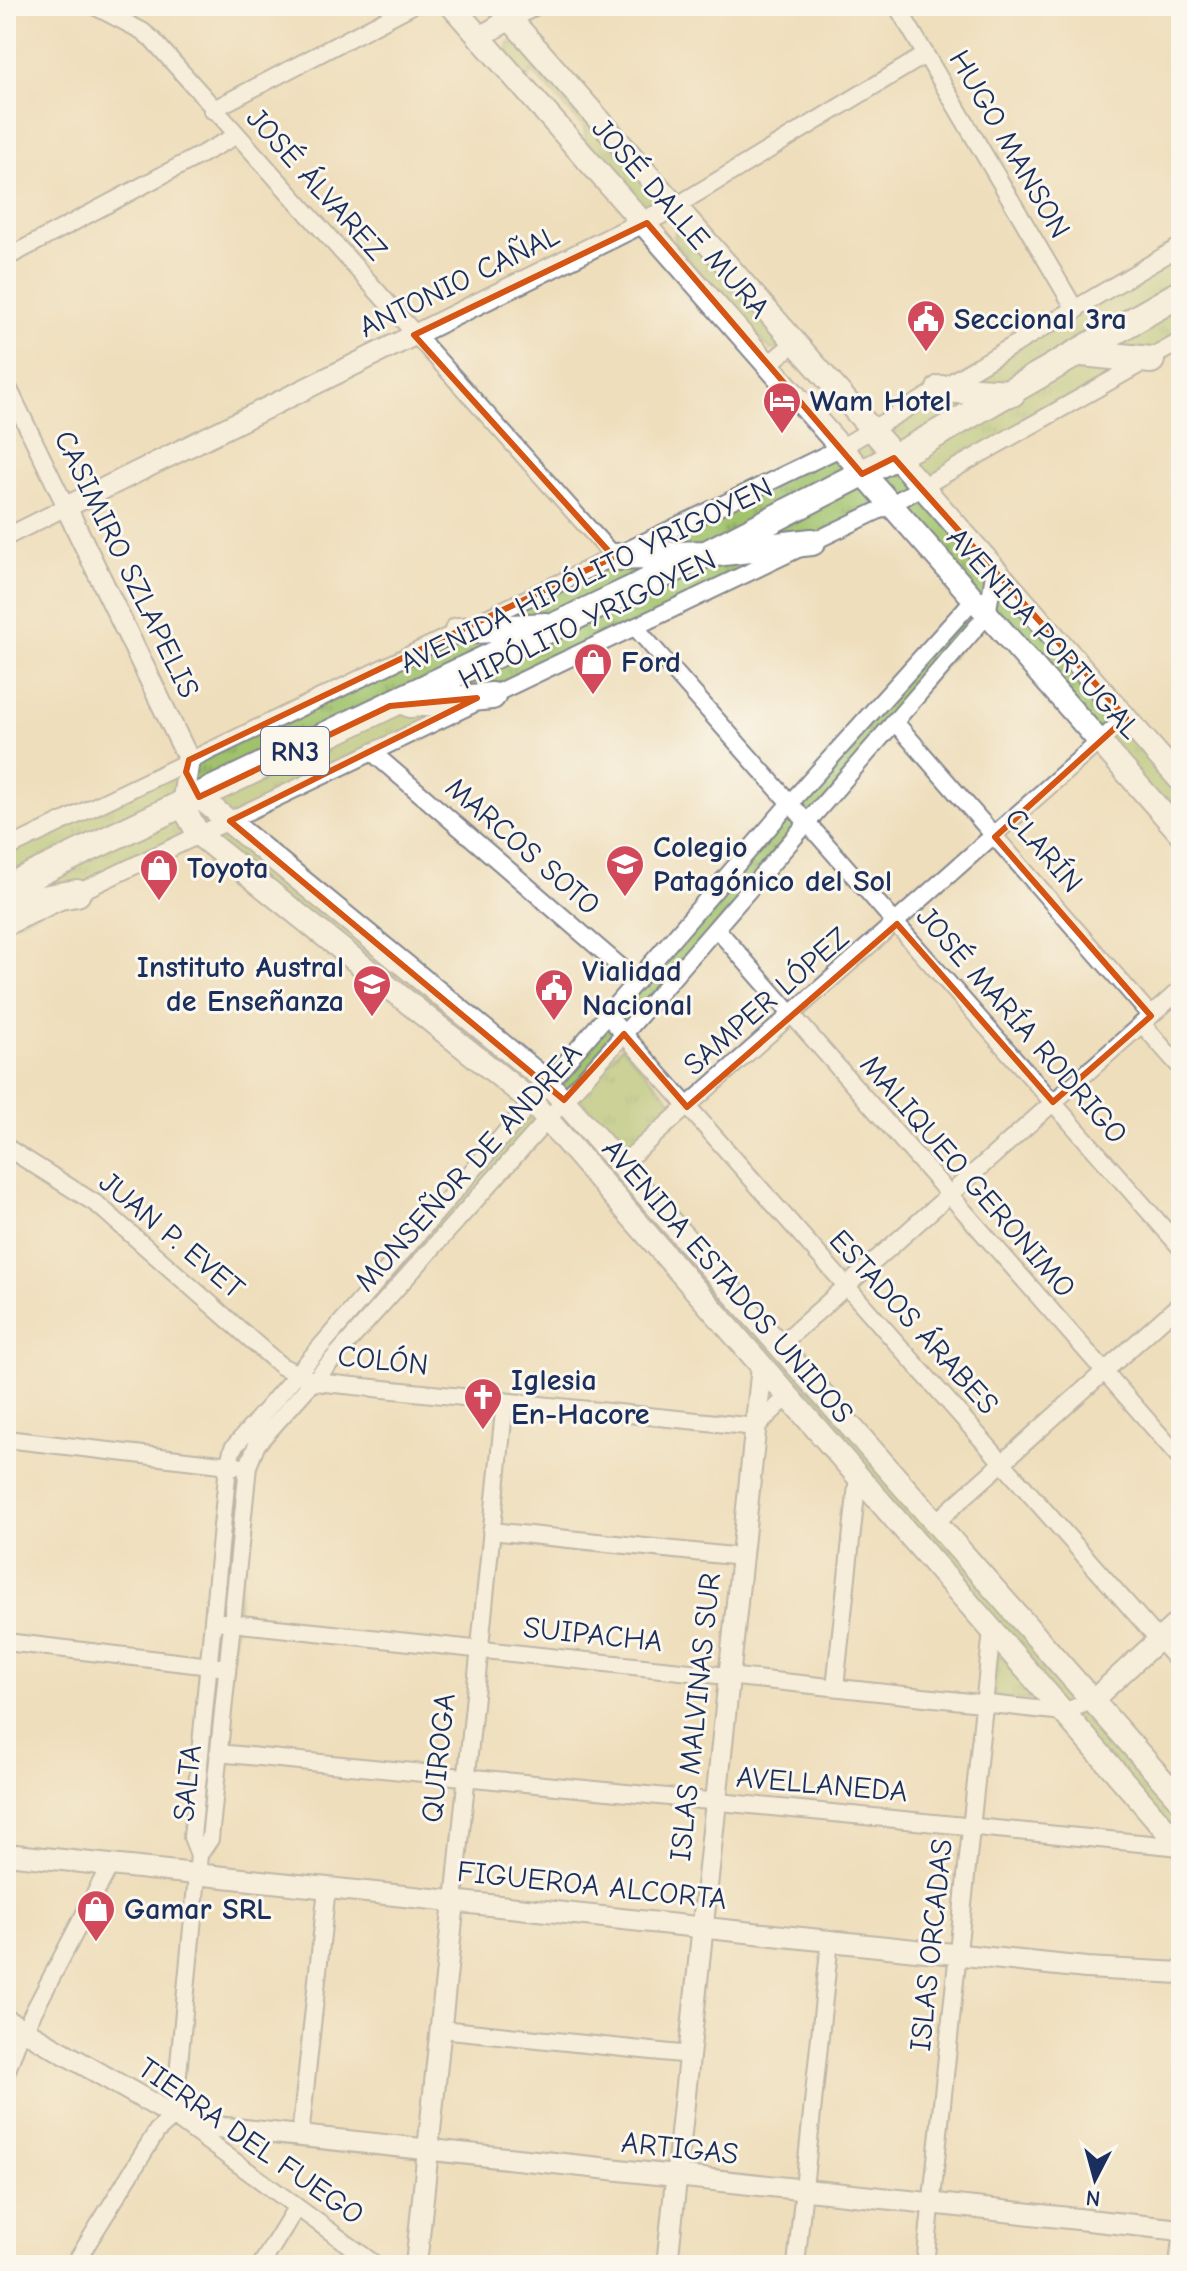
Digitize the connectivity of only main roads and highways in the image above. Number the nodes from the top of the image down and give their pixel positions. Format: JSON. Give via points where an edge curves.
{"nodes":[{"id":1,"x":452,"y":6,"type":"edge"},
{"id":2,"x":505,"y":12,"type":"edge"},
{"id":3,"x":1181,"y":293,"type":"edge"},
{"id":4,"x":1082,"y":353,"type":"junction"},
{"id":5,"x":1151,"y":360,"type":"road end"},
{"id":6,"x":940,"y":389,"type":"road end"},
{"id":7,"x":1012,"y":393,"type":"junction"},
{"id":8,"x":894,"y":458,"type":"junction"},
{"id":9,"x":862,"y":474,"type":"junction"},
{"id":10,"x":812,"y":542,"type":"road end"},
{"id":11,"x":706,"y":554,"type":"junction"},
{"id":12,"x":614,"y":557,"type":"road end"},
{"id":13,"x":558,"y":625,"type":"junction"},
{"id":14,"x":458,"y":631,"type":"road end"},
{"id":15,"x":492,"y":696,"type":"road end"},
{"id":16,"x":390,"y":706,"type":"junction"},
{"id":17,"x":1181,"y":781,"type":"edge"},
{"id":18,"x":191,"y":801,"type":"junction"},
{"id":19,"x":1181,"y":834,"type":"edge"},
{"id":20,"x":6,"y":888,"type":"edge"},
{"id":21,"x":77,"y":893,"type":"road end"},
{"id":22,"x":6,"y":905,"type":"edge"},
{"id":23,"x":1181,"y":1801,"type":"edge"},
{"id":24,"x":1181,"y":1847,"type":"edge"}],
"edges":[{"from":1,"to":9,"type":"main road","name":"JOSÉ DALLE MURA"},
{"from":2,"to":8,"type":"main road","name":"JOSÉ DALLE MURA"},
{"from":3,"to":4,"type":"highway","name":"AVENIDA HIPÓLITO YRIGOYEN","number":"RN3"},
{"from":4,"to":5,"type":"highway"},
{"from":4,"to":7,"type":"highway","name":"AVENIDA HIPÓLITO YRIGOYEN","number":"RN3"},
{"from":6,"to":7,"type":"highway"},
{"from":7,"to":8,"type":"highway","name":"AVENIDA HIPÓLITO YRIGOYEN","number":"RN3"},
{"from":8,"to":9,"type":"highway","name":"AVENIDA HIPÓLITO YRIGOYEN","number":"RN3"},
{"from":8,"to":17,"type":"main road","name":"AVENIDA PORTUGAL"},
{"from":9,"to":11,"type":"highway","name":"AVENIDA HIPÓLITO YRIGOYEN","number":"RN3"},
{"from":9,"to":19,"type":"main road","name":"AVENIDA PORTUGAL"},
{"from":10,"to":11,"type":"highway"},
{"from":11,"to":12,"type":"highway"},
{"from":11,"to":13,"type":"highway","name":"AVENIDA HIPÓLITO YRIGOYEN","number":"RN3"},
{"from":13,"to":14,"type":"highway"},
{"from":13,"to":16,"type":"highway","name":"AVENIDA HIPÓLITO YRIGOYEN","number":"RN3"},
{"from":15,"to":16,"type":"highway"},
{"from":16,"to":18,"type":"highway","name":"AVENIDA HIPÓLITO YRIGOYEN","number":"RN3"},
{"from":18,"to":20,"type":"highway","name":"AVENIDA HIPÓLITO YRIGOYEN","number":"RN3"},
{"from":18,"to":23,"type":"main road","name":"AVENIDA ESTADOS UNIDOS","via":[[230,821],[547,1082]]},
{"from":18,"to":24,"type":"main road","name":"AVENIDA ESTADOS UNIDOS","via":[[199,835],[531,1101]]},
{"from":21,"to":22,"type":"highway"}]}
